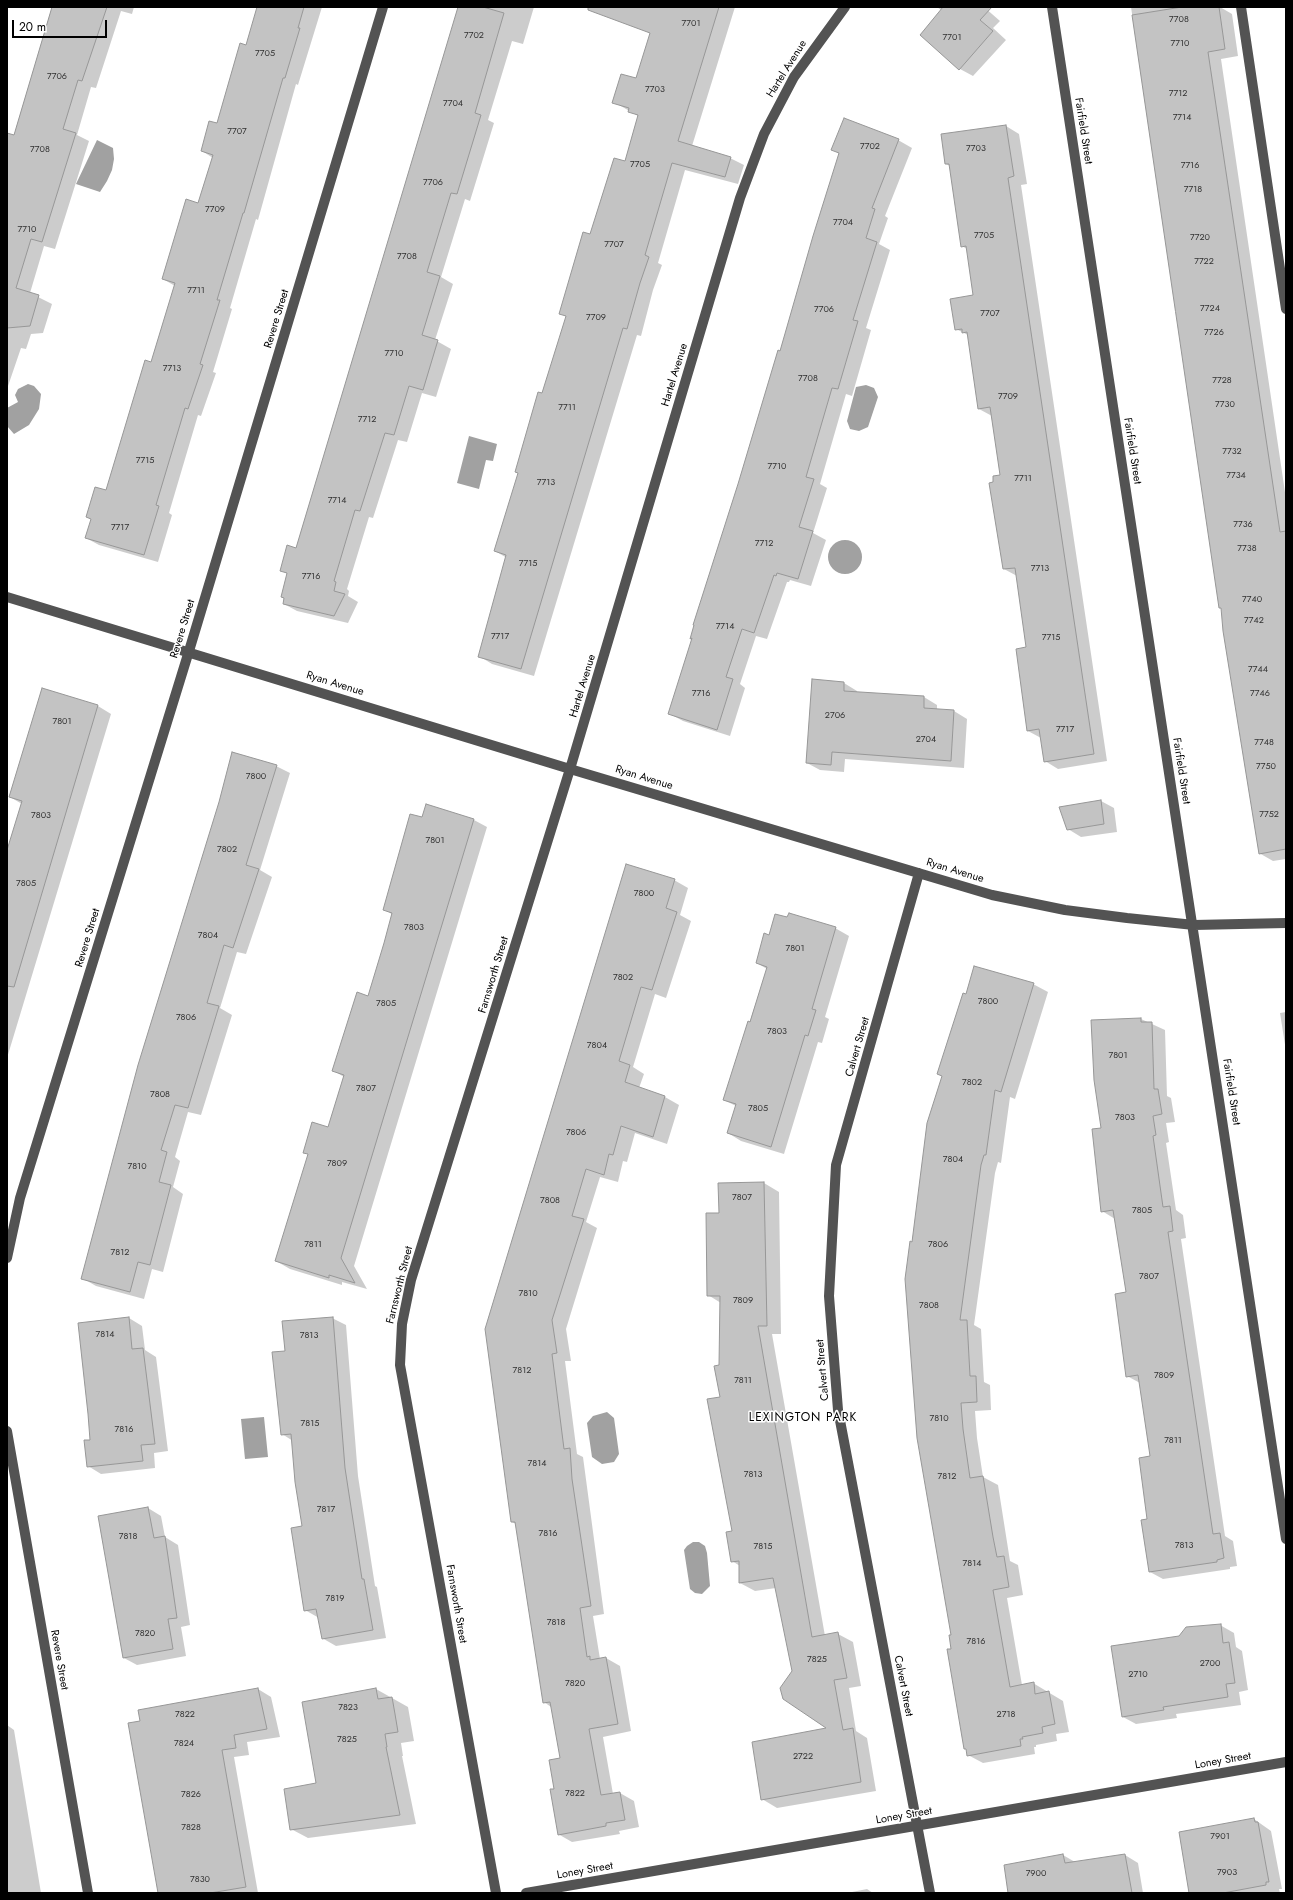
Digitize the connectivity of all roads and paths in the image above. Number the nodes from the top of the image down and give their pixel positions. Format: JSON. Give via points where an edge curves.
{"nodes":[{"id":1,"x":383,"y":7,"type":"edge"},
{"id":2,"x":845,"y":7,"type":"edge"},
{"id":3,"x":1052,"y":7,"type":"edge"},
{"id":4,"x":1241,"y":7,"type":"edge"},
{"id":5,"x":1286,"y":309,"type":"edge"},
{"id":6,"x":7,"y":597,"type":"edge"},
{"id":7,"x":189,"y":651,"type":"junction"},
{"id":8,"x":570,"y":769,"type":"junction"},
{"id":9,"x":919,"y":872,"type":"junction"},
{"id":10,"x":1286,"y":923,"type":"edge"},
{"id":11,"x":1194,"y":925,"type":"junction"},
{"id":12,"x":7,"y":1258,"type":"edge"},
{"id":13,"x":7,"y":1431,"type":"edge"},
{"id":14,"x":1286,"y":1539,"type":"edge"},
{"id":15,"x":1286,"y":1762,"type":"edge"},
{"id":16,"x":918,"y":1826,"type":"junction"},
{"id":17,"x":88,"y":1893,"type":"edge"},
{"id":18,"x":496,"y":1893,"type":"edge"},
{"id":19,"x":526,"y":1893,"type":"edge"},
{"id":20,"x":930,"y":1893,"type":"edge"}],
"edges":[{"from":1,"to":7,"type":"street","name":"Revere Street"},
{"from":2,"to":8,"type":"street","name":"Hartel Avenue","via":[[794,78],[764,134],[740,198]]},
{"from":3,"to":11,"type":"street","name":"Fairfield Street"},
{"from":4,"to":5,"type":"street"},
{"from":6,"to":7,"type":"street","name":"Ryan Avenue"},
{"from":7,"to":8,"type":"street","name":"Ryan Avenue"},
{"from":7,"to":12,"type":"street","name":"Revere Street","via":[[20,1198]]},
{"from":8,"to":9,"type":"street","name":"Ryan Avenue"},
{"from":8,"to":18,"type":"street","name":"Farnsworth Street","via":[[411,1280],[402,1324],[400,1365]]},
{"from":9,"to":11,"type":"street","name":"Ryan Avenue","via":[[992,895],[1065,910]]},
{"from":9,"to":16,"type":"street","name":"Calvert Street","via":[[836,1165],[829,1296],[838,1410]]},
{"from":10,"to":11,"type":"street","name":"Ryan Avenue"},
{"from":11,"to":14,"type":"street","name":"Fairfield Street"},
{"from":13,"to":17,"type":"street","name":"Revere Street"},
{"from":15,"to":16,"type":"street","name":"Loney Street"},
{"from":16,"to":19,"type":"street","name":"Loney Street"},
{"from":16,"to":20,"type":"street","name":"Calvert Street"}]}
